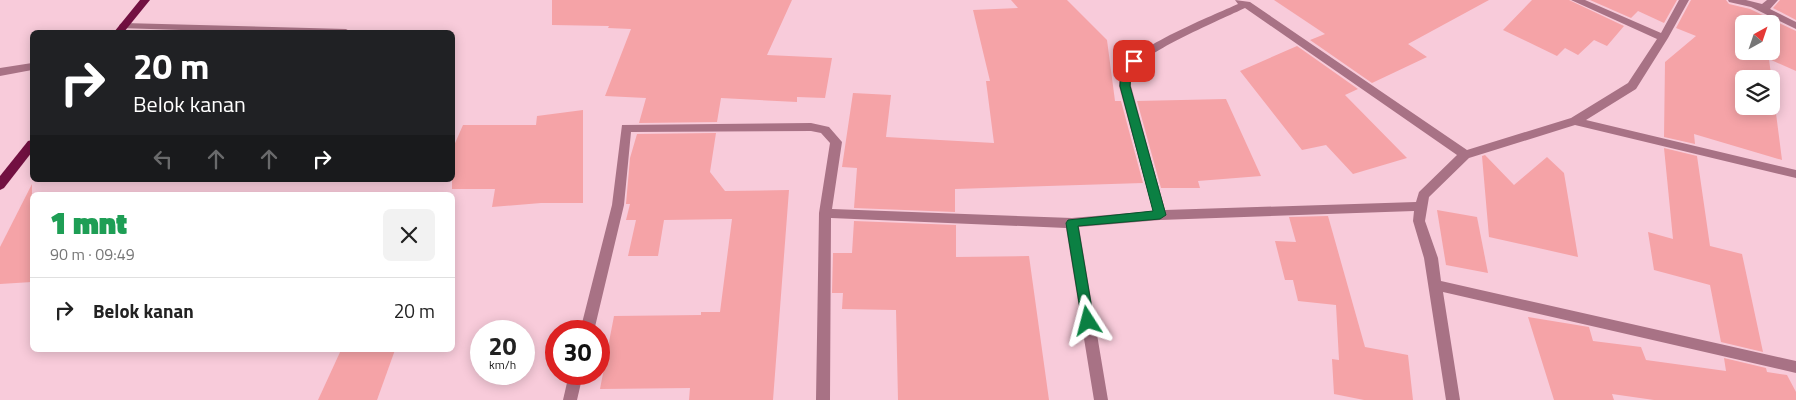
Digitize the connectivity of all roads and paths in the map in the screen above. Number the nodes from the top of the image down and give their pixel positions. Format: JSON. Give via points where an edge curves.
{"nodes":[{"id":1,"x":145,"y":0,"type":"edge"},
{"id":2,"x":1576,"y":0,"type":"edge"},
{"id":3,"x":1684,"y":0,"type":"edge"},
{"id":4,"x":1733,"y":0,"type":"edge"},
{"id":5,"x":1773,"y":0,"type":"edge"},
{"id":6,"x":1243,"y":2,"type":"edge"},
{"id":7,"x":1755,"y":6,"type":"junction"},
{"id":8,"x":1796,"y":26,"type":"edge"},
{"id":9,"x":122,"y":29,"type":"edge"},
{"id":10,"x":197,"y":30,"type":"edge"},
{"id":11,"x":1663,"y":38,"type":"junction"},
{"id":12,"x":30,"y":68,"type":"edge"},
{"id":13,"x":0,"y":72,"type":"edge"},
{"id":14,"x":1575,"y":121,"type":"junction"},
{"id":15,"x":30,"y":147,"type":"edge"},
{"id":16,"x":1465,"y":155,"type":"junction"},
{"id":17,"x":1796,"y":174,"type":"edge"},
{"id":18,"x":0,"y":185,"type":"edge"},
{"id":19,"x":1422,"y":206,"type":"junction"},
{"id":20,"x":825,"y":213,"type":"junction"},
{"id":21,"x":1160,"y":215,"type":"junction"},
{"id":22,"x":1072,"y":223,"type":"junction"},
{"id":23,"x":1434,"y":285,"type":"junction"},
{"id":24,"x":590,"y":320,"type":"edge"},
{"id":25,"x":1796,"y":367,"type":"edge"},
{"id":26,"x":573,"y":385,"type":"edge"},
{"id":27,"x":570,"y":400,"type":"edge"},
{"id":28,"x":823,"y":400,"type":"edge"},
{"id":29,"x":1101,"y":400,"type":"edge"},
{"id":30,"x":1453,"y":400,"type":"edge"}],
"edges":[{"from":1,"to":9,"type":"main road"},
{"from":2,"to":11,"type":"street"},
{"from":3,"to":11,"type":"street"},
{"from":4,"to":7,"type":"street"},
{"from":5,"to":7,"type":"street","via":[[1766,6]]},
{"from":6,"to":16,"type":"street"},
{"from":6,"to":21,"type":"street","via":[[1152,50],[1134,61],[1126,71],[1125,86]]},
{"from":7,"to":8,"type":"street"},
{"from":9,"to":10,"type":"street"},
{"from":11,"to":14,"type":"street","via":[[1632,86]]},
{"from":12,"to":13,"type":"street"},
{"from":14,"to":16,"type":"street"},
{"from":14,"to":17,"type":"street"},
{"from":15,"to":18,"type":"main road"},
{"from":16,"to":19,"type":"street","via":[[1423,195]]},
{"from":19,"to":21,"type":"street"},
{"from":19,"to":23,"type":"street","via":[[1419,220]]},
{"from":20,"to":22,"type":"street"},
{"from":20,"to":24,"type":"street","via":[[836,142],[825,130],[811,127],[626,128],[618,205]]},
{"from":20,"to":28,"type":"street"},
{"from":21,"to":22,"type":"street"},
{"from":22,"to":29,"type":"street"},
{"from":23,"to":25,"type":"street"},
{"from":23,"to":30,"type":"street"},
{"from":26,"to":27,"type":"street"}]}
